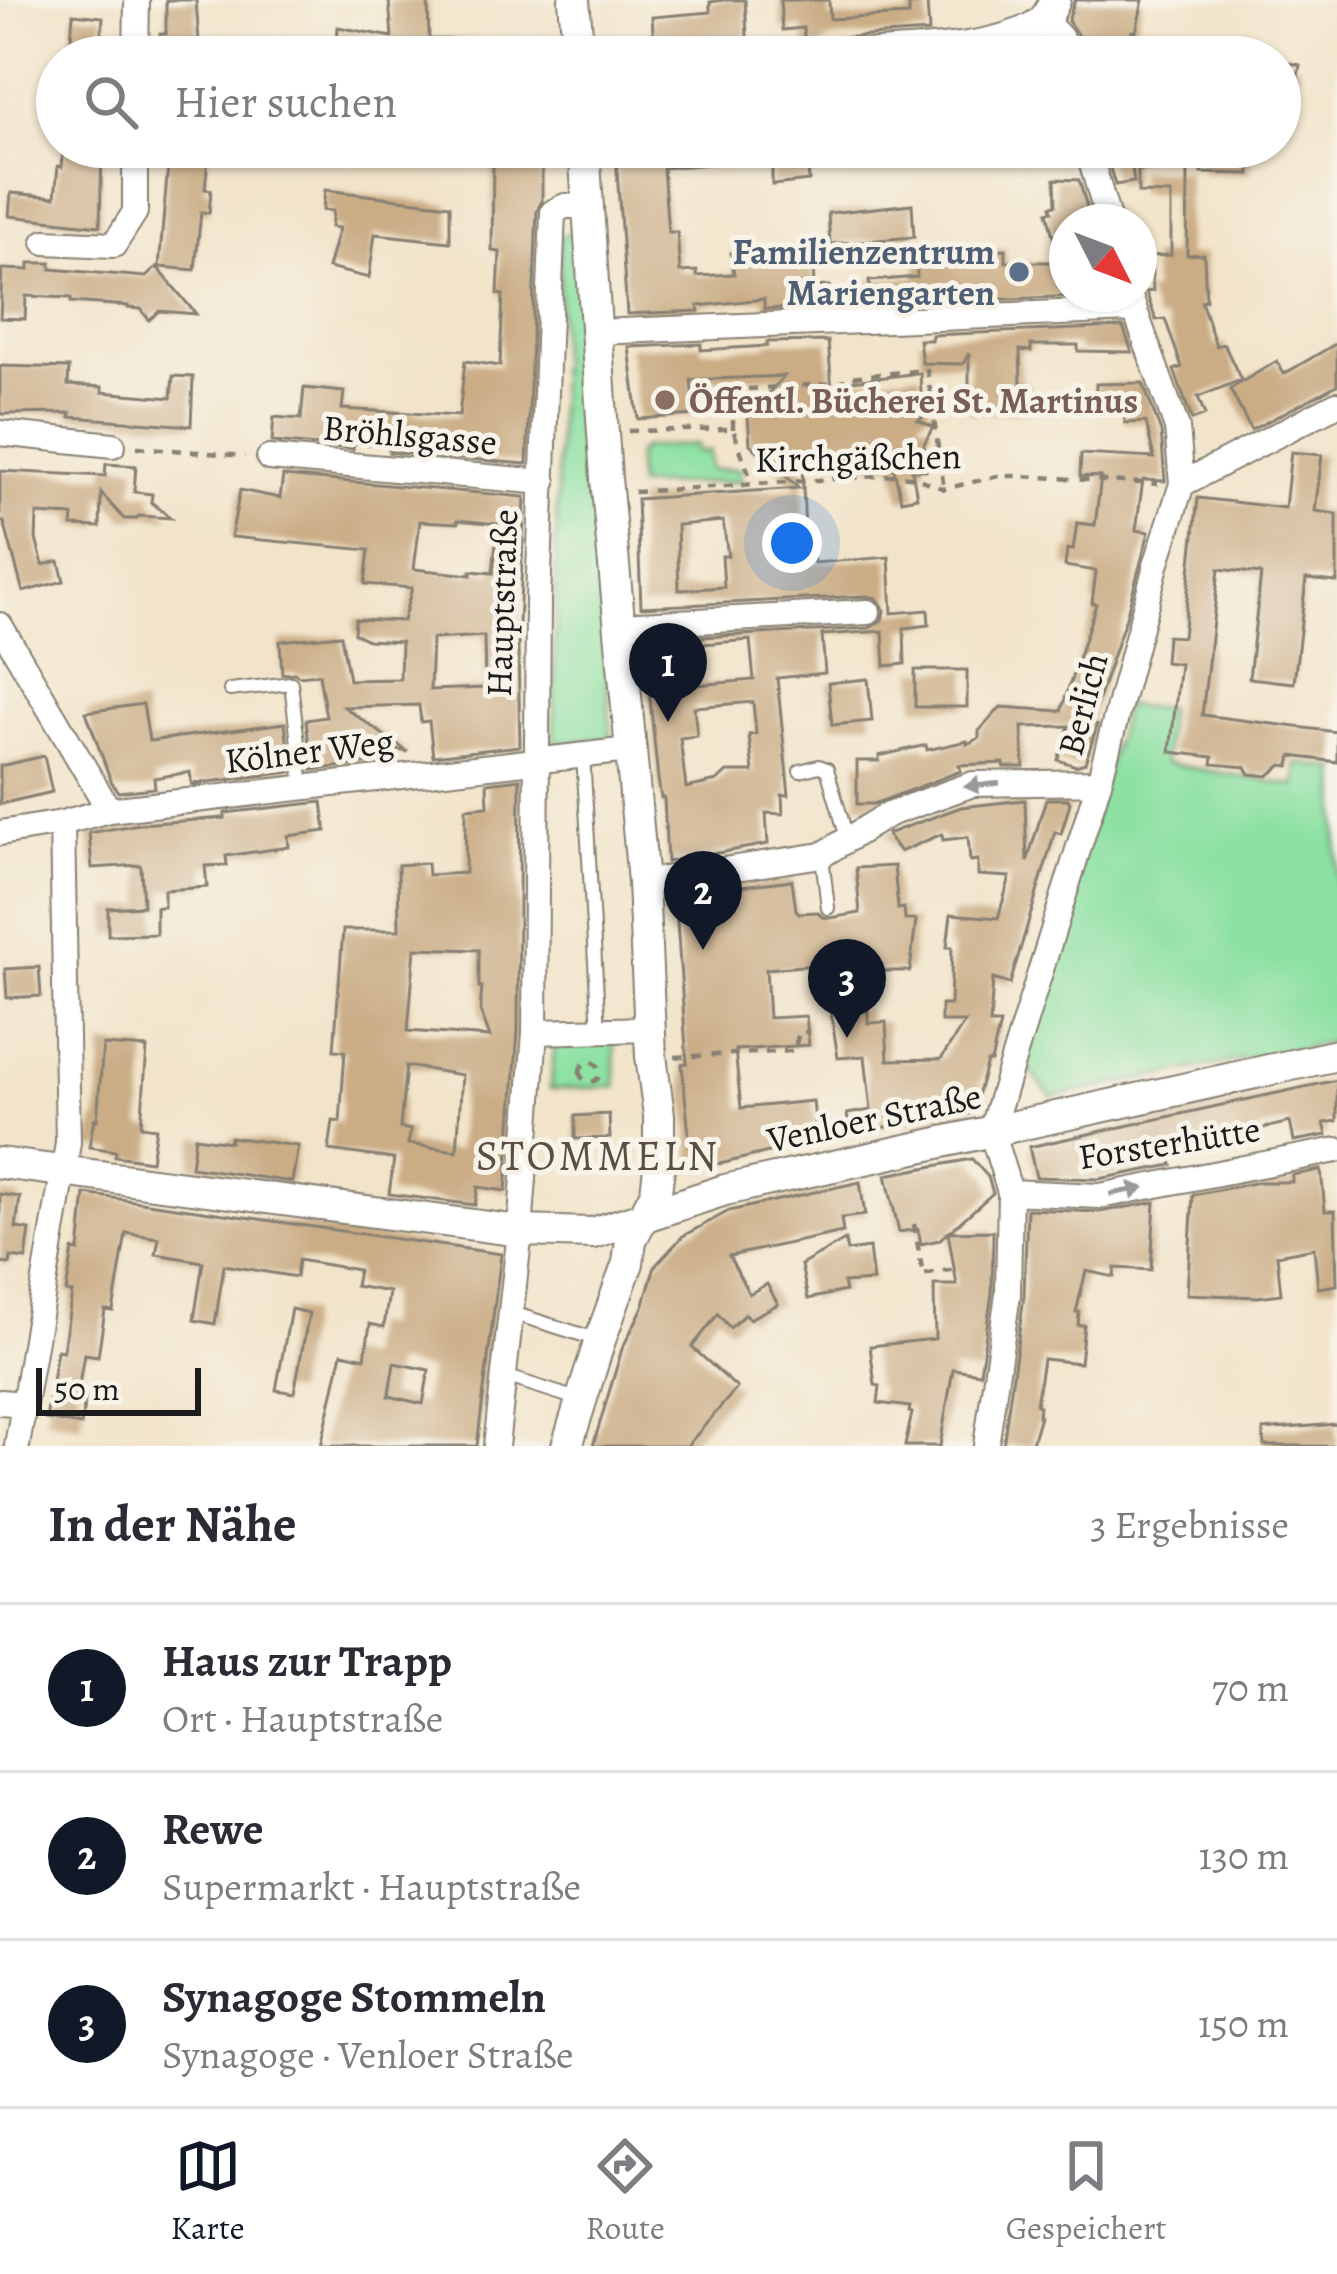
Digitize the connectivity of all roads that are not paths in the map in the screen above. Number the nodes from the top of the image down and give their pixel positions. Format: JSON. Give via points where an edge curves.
{"nodes":[{"id":1,"x":137,"y":0,"type":"edge"},
{"id":2,"x":574,"y":0,"type":"edge"},
{"id":3,"x":1050,"y":10,"type":"edge"},
{"id":4,"x":136,"y":36,"type":"edge"},
{"id":5,"x":577,"y":36,"type":"edge"},
{"id":6,"x":1011,"y":36,"type":"edge"},
{"id":7,"x":135,"y":168,"type":"edge"},
{"id":8,"x":585,"y":168,"type":"edge"},
{"id":9,"x":1093,"y":168,"type":"edge"},
{"id":10,"x":1104,"y":204,"type":"edge"},
{"id":11,"x":587,"y":206,"type":"junction"},
{"id":12,"x":46,"y":242,"type":"dead end"},
{"id":13,"x":1049,"y":307,"type":"edge"},
{"id":14,"x":1135,"y":312,"type":"edge"},
{"id":15,"x":597,"y":332,"type":"junction"},
{"id":16,"x":1337,"y":404,"type":"edge"},
{"id":17,"x":0,"y":433,"type":"edge"},
{"id":18,"x":113,"y":445,"type":"road end"},
{"id":19,"x":269,"y":458,"type":"road end"},
{"id":20,"x":544,"y":482,"type":"junction"},
{"id":21,"x":1183,"y":484,"type":"junction"},
{"id":22,"x":868,"y":612,"type":"dead end"},
{"id":23,"x":0,"y":625,"type":"edge"},
{"id":24,"x":620,"y":625,"type":"junction"},
{"id":25,"x":230,"y":690,"type":"dead end"},
{"id":26,"x":629,"y":750,"type":"junction"},
{"id":27,"x":583,"y":754,"type":"junction"},
{"id":28,"x":536,"y":759,"type":"junction"},
{"id":29,"x":800,"y":771,"type":"dead end"},
{"id":30,"x":1099,"y":782,"type":"junction"},
{"id":31,"x":303,"y":787,"type":"junction"},
{"id":32,"x":109,"y":810,"type":"junction"},
{"id":33,"x":62,"y":823,"type":"junction"},
{"id":34,"x":0,"y":833,"type":"edge"},
{"id":35,"x":848,"y":840,"type":"junction"},
{"id":36,"x":822,"y":855,"type":"junction"},
{"id":37,"x":643,"y":882,"type":"junction"},
{"id":38,"x":828,"y":908,"type":"dead end"},
{"id":39,"x":598,"y":1031,"type":"junction"},
{"id":40,"x":535,"y":1032,"type":"junction"},
{"id":41,"x":651,"y":1042,"type":"junction"},
{"id":42,"x":1337,"y":1055,"type":"edge"},
{"id":43,"x":991,"y":1132,"type":"junction"},
{"id":44,"x":1337,"y":1150,"type":"edge"},
{"id":45,"x":0,"y":1163,"type":"edge"},
{"id":46,"x":62,"y":1172,"type":"junction"},
{"id":47,"x":1010,"y":1192,"type":"junction"},
{"id":48,"x":644,"y":1216,"type":"junction"},
{"id":49,"x":520,"y":1231,"type":"junction"},
{"id":50,"x":509,"y":1312,"type":"junction"},
{"id":51,"x":600,"y":1340,"type":"junction"},
{"id":52,"x":502,"y":1375,"type":"junction"},
{"id":53,"x":581,"y":1401,"type":"junction"},
{"id":54,"x":12,"y":1403,"type":"edge"},
{"id":55,"x":17,"y":1446,"type":"edge"},
{"id":56,"x":496,"y":1446,"type":"edge"},
{"id":57,"x":567,"y":1446,"type":"edge"},
{"id":58,"x":986,"y":1446,"type":"edge"}],
"edges":[{"from":1,"to":4,"type":"street"},
{"from":2,"to":5,"type":"street"},
{"from":3,"to":6,"type":"street"},
{"from":7,"to":12,"type":"street","via":[[135,212],[114,245]]},
{"from":8,"to":11,"type":"street"},
{"from":9,"to":10,"type":"street"},
{"from":11,"to":15,"type":"street"},
{"from":11,"to":20,"type":"street","name":"Hauptstraße","via":[[553,212]]},
{"from":13,"to":15,"type":"street"},
{"from":14,"to":21,"type":"street","name":"Berlich","via":[[1178,428]]},
{"from":15,"to":24,"type":"street"},
{"from":16,"to":21,"type":"street"},
{"from":17,"to":18,"type":"street"},
{"from":19,"to":20,"type":"street","name":"Bröhlsgasse"},
{"from":20,"to":28,"type":"street","name":"Hauptstraße"},
{"from":21,"to":30,"type":"street","name":"Berlich"},
{"from":22,"to":24,"type":"street"},
{"from":23,"to":32,"type":"street"},
{"from":24,"to":26,"type":"street"},
{"from":25,"to":31,"type":"lane","via":[[291,683]]},
{"from":26,"to":27,"type":"street","name":"Kölner Weg"},
{"from":26,"to":37,"type":"street"},
{"from":27,"to":28,"type":"street","name":"Kölner Weg"},
{"from":27,"to":39,"type":"lane"},
{"from":28,"to":31,"type":"street","name":"Kölner Weg"},
{"from":28,"to":40,"type":"street","name":"Hauptstraße"},
{"from":29,"to":35,"type":"lane","via":[[827,769]]},
{"from":30,"to":35,"type":"street","one_way":true,"via":[[973,784],[889,814]]},
{"from":30,"to":43,"type":"street","name":"Berlich"},
{"from":31,"to":32,"type":"street","name":"Kölner Weg"},
{"from":32,"to":33,"type":"street","name":"Kölner Weg"},
{"from":33,"to":34,"type":"street","name":"Kölner Weg"},
{"from":33,"to":46,"type":"street"},
{"from":35,"to":36,"type":"street"},
{"from":36,"to":37,"type":"street"},
{"from":36,"to":38,"type":"lane"},
{"from":37,"to":41,"type":"street"},
{"from":39,"to":40,"type":"street"},
{"from":39,"to":41,"type":"street"},
{"from":40,"to":49,"type":"street","name":"Hauptstraße"},
{"from":41,"to":48,"type":"street","via":[[659,1168]]},
{"from":42,"to":43,"type":"street","name":"Venloer Straße"},
{"from":43,"to":47,"type":"street"},
{"from":43,"to":48,"type":"street","name":"Venloer Straße","via":[[724,1190]]},
{"from":47,"to":44,"type":"street","name":"Forsterhütte","one_way":true,"via":[[1100,1196]]},
{"from":45,"to":46,"type":"street","name":"Venloer Straße"},
{"from":46,"to":49,"type":"street","name":"Venloer Straße"},
{"from":46,"to":54,"type":"street"},
{"from":47,"to":58,"type":"street","via":[[1008,1294]]},
{"from":48,"to":49,"type":"street","name":"Venloer Straße","via":[[593,1232]]},
{"from":48,"to":51,"type":"street"},
{"from":49,"to":50,"type":"street","name":"Hauptstraße"},
{"from":50,"to":51,"type":"lane"},
{"from":50,"to":52,"type":"street","name":"Hauptstraße"},
{"from":51,"to":53,"type":"street"},
{"from":52,"to":53,"type":"lane"},
{"from":52,"to":56,"type":"street","name":"Hauptstraße"},
{"from":53,"to":57,"type":"street"},
{"from":54,"to":55,"type":"street"}]}
